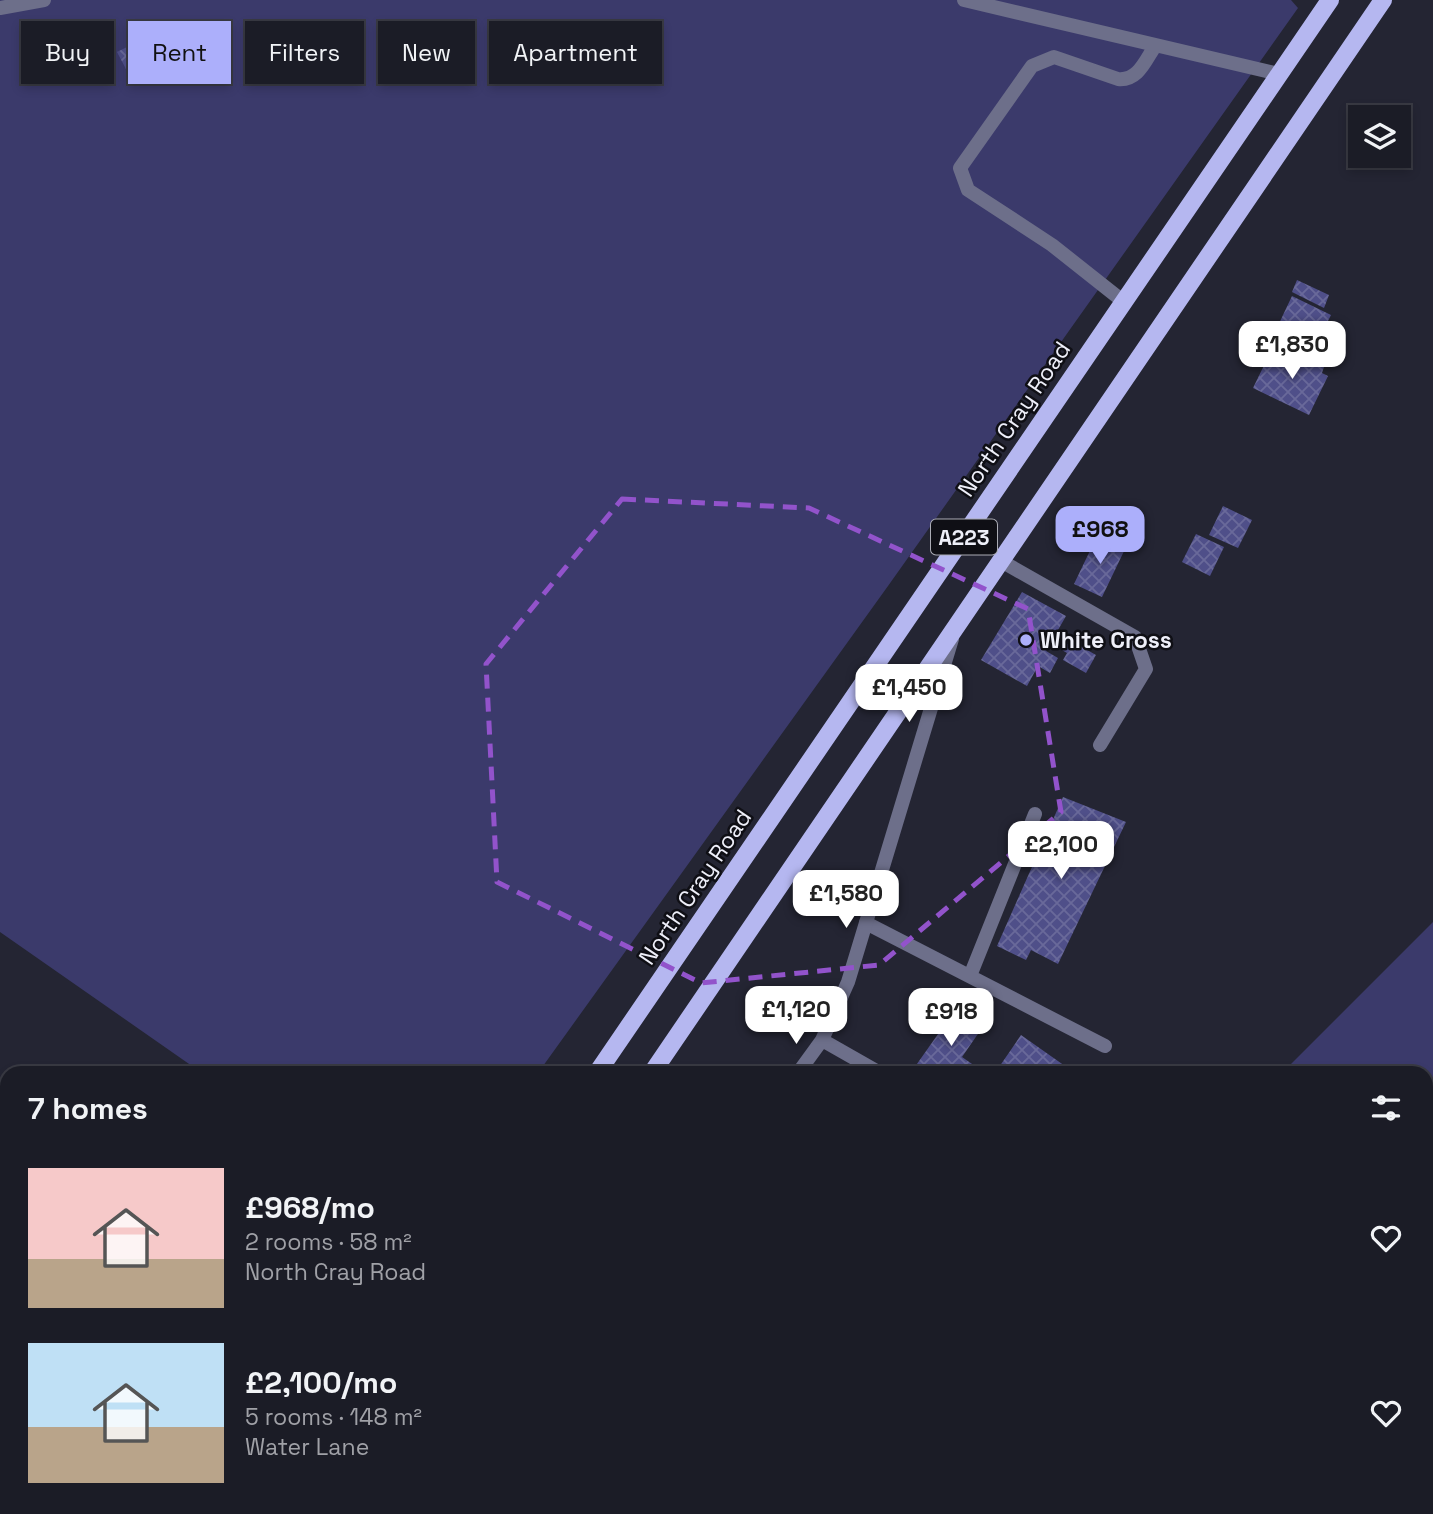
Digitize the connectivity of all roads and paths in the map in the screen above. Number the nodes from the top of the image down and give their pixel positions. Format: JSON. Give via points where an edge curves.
{"nodes":[{"id":1,"x":44,"y":0,"type":"edge"},
{"id":2,"x":964,"y":0,"type":"edge"},
{"id":3,"x":1330,"y":0,"type":"edge"},
{"id":4,"x":1383,"y":0,"type":"edge"},
{"id":5,"x":0,"y":8,"type":"edge"},
{"id":6,"x":1155,"y":46,"type":"junction"},
{"id":7,"x":1279,"y":75,"type":"junction"},
{"id":8,"x":1124,"y":302,"type":"junction"},
{"id":9,"x":1001,"y":561,"type":"junction"},
{"id":10,"x":955,"y":628,"type":"junction"},
{"id":11,"x":1100,"y":746,"type":"dead end"},
{"id":12,"x":1035,"y":814,"type":"dead end"},
{"id":13,"x":866,"y":923,"type":"junction"},
{"id":14,"x":970,"y":976,"type":"junction"},
{"id":15,"x":822,"y":1040,"type":"junction"},
{"id":16,"x":1105,"y":1046,"type":"dead end"},
{"id":17,"x":602,"y":1066,"type":"edge"},
{"id":18,"x":657,"y":1066,"type":"edge"},
{"id":19,"x":803,"y":1066,"type":"edge"},
{"id":20,"x":868,"y":1066,"type":"edge"}],
"edges":[{"from":1,"to":5,"type":"street"},
{"from":2,"to":6,"type":"street"},
{"from":3,"to":7,"type":"main road","name":"North Cray Road","number":"A223"},
{"from":4,"to":9,"type":"main road","number":"A223"},
{"from":6,"to":7,"type":"street"},
{"from":6,"to":8,"type":"street","via":[[1135,76],[1127,80],[1054,57],[1032,66],[960,167],[968,190]]},
{"from":7,"to":8,"type":"main road","name":"North Cray Road","number":"A223"},
{"from":8,"to":17,"type":"main road","name":"North Cray Road","number":"A223"},
{"from":9,"to":10,"type":"main road","number":"A223"},
{"from":9,"to":11,"type":"street","via":[[1135,637],[1146,669]]},
{"from":10,"to":13,"type":"street"},
{"from":10,"to":18,"type":"main road","number":"A223"},
{"from":12,"to":14,"type":"street"},
{"from":13,"to":14,"type":"street"},
{"from":13,"to":15,"type":"street","via":[[848,982]]},
{"from":14,"to":16,"type":"street"},
{"from":15,"to":19,"type":"street"},
{"from":15,"to":20,"type":"street"}]}
